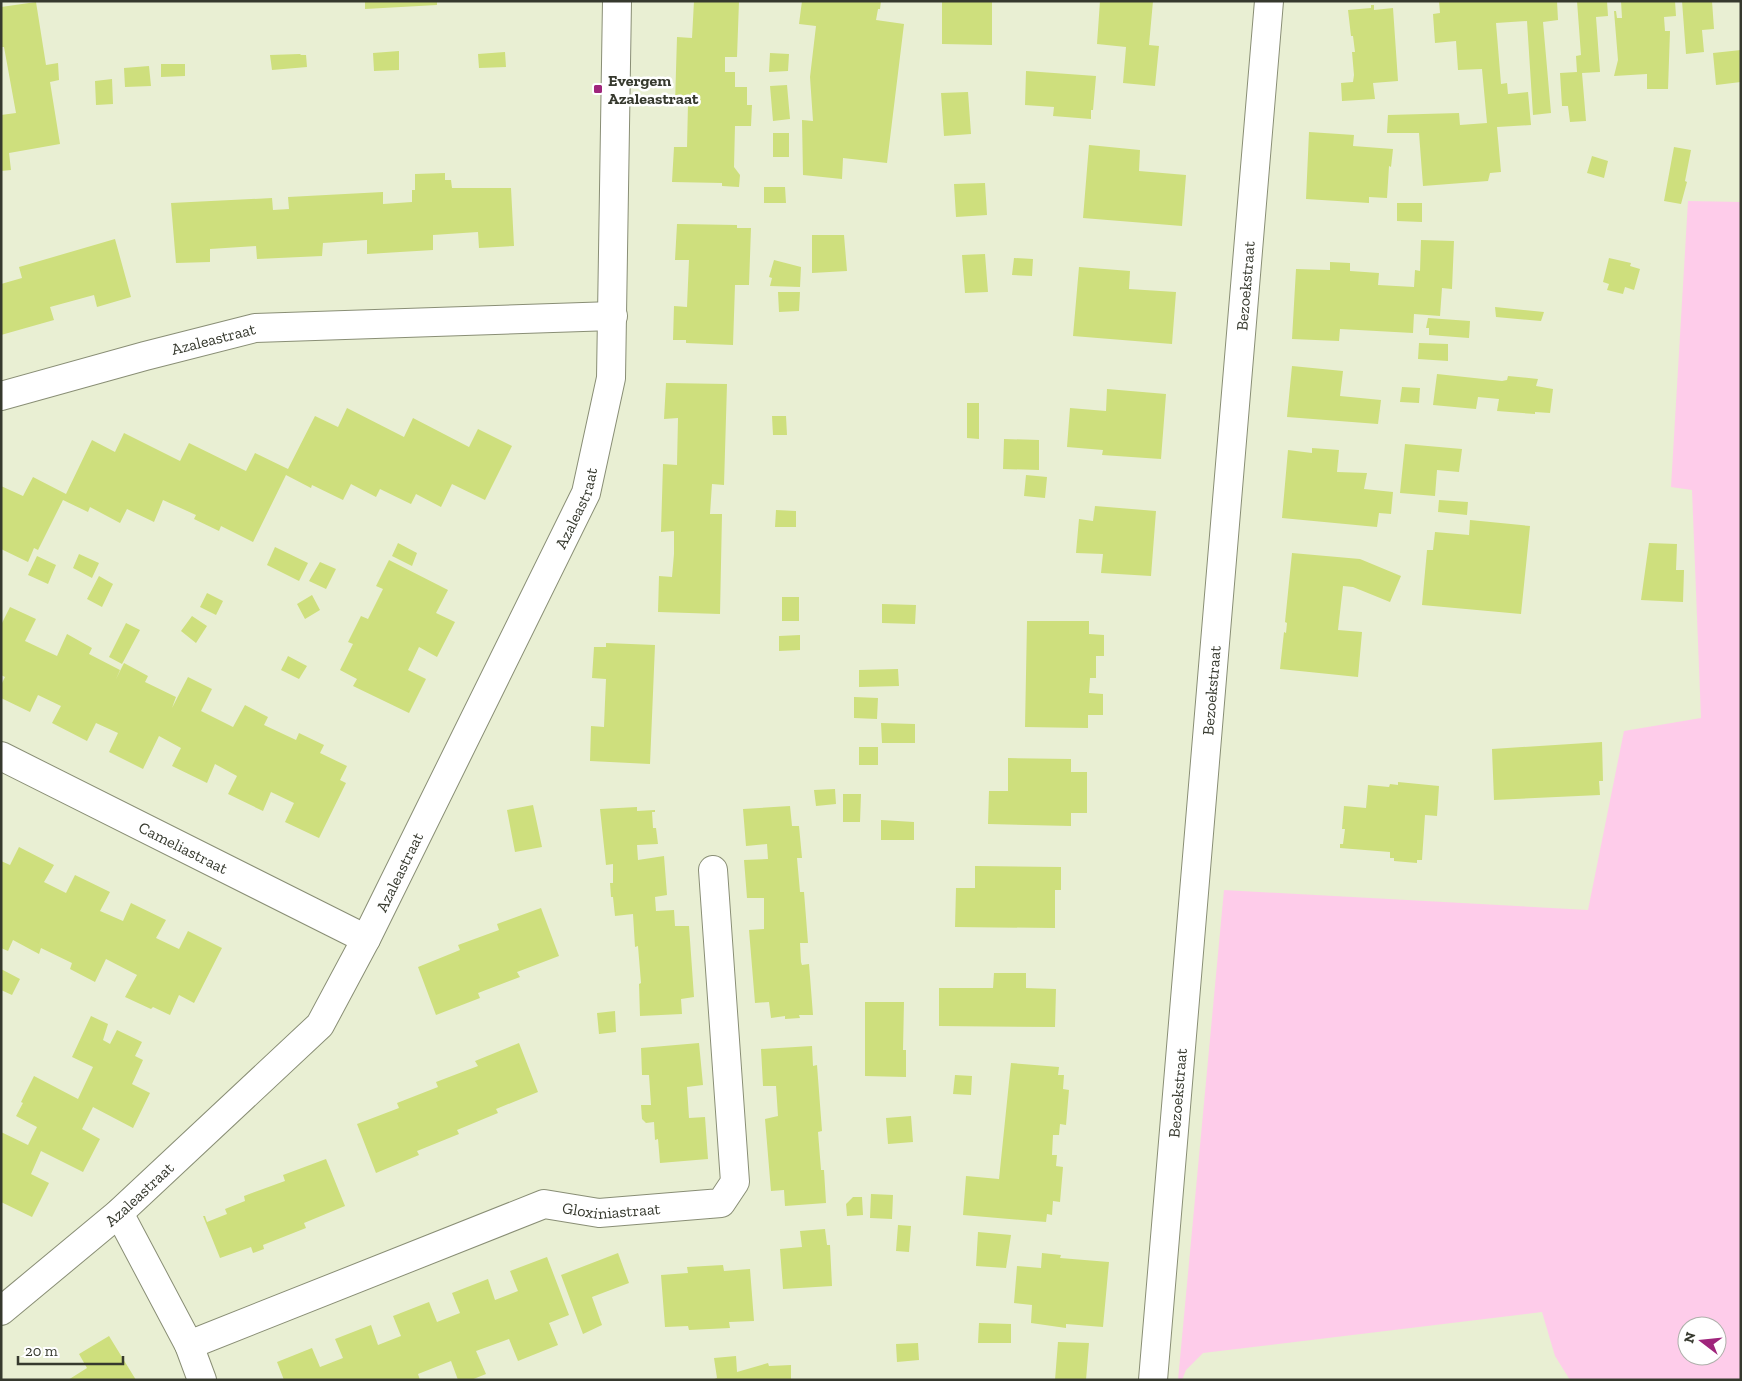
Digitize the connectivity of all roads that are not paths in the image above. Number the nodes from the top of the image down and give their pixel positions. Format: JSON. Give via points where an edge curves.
{"nodes":[{"id":1,"x":617,"y":1,"type":"edge"},
{"id":2,"x":1269,"y":1,"type":"edge"},
{"id":3,"x":612,"y":316,"type":"junction"},
{"id":4,"x":1,"y":396,"type":"edge"},
{"id":5,"x":1,"y":756,"type":"edge"},
{"id":6,"x":713,"y":870,"type":"dead end"},
{"id":7,"x":366,"y":938,"type":"junction"},
{"id":8,"x":119,"y":1213,"type":"junction"},
{"id":9,"x":1,"y":1311,"type":"edge"},
{"id":10,"x":189,"y":1345,"type":"junction"},
{"id":11,"x":202,"y":1380,"type":"edge"},
{"id":12,"x":1154,"y":1380,"type":"edge"}],
"edges":[{"from":1,"to":3,"type":"street","name":"Azaleastraat"},
{"from":2,"to":12,"type":"street","name":"Bezoekstraat"},
{"from":3,"to":4,"type":"street","name":"Azaleastraat","via":[[255,328]]},
{"from":3,"to":7,"type":"street","name":"Azaleastraat","via":[[611,378],[586,493]]},
{"from":5,"to":7,"type":"street","name":"Cameliastraat"},
{"from":6,"to":10,"type":"street","name":"Gloxiniastraat","via":[[735,1182],[721,1203],[599,1212],[544,1204]]},
{"from":7,"to":8,"type":"street","name":"Azaleastraat","via":[[320,1025]]},
{"from":8,"to":9,"type":"street","name":"Azaleastraat"},
{"from":8,"to":10,"type":"street"},
{"from":10,"to":11,"type":"street"}]}
